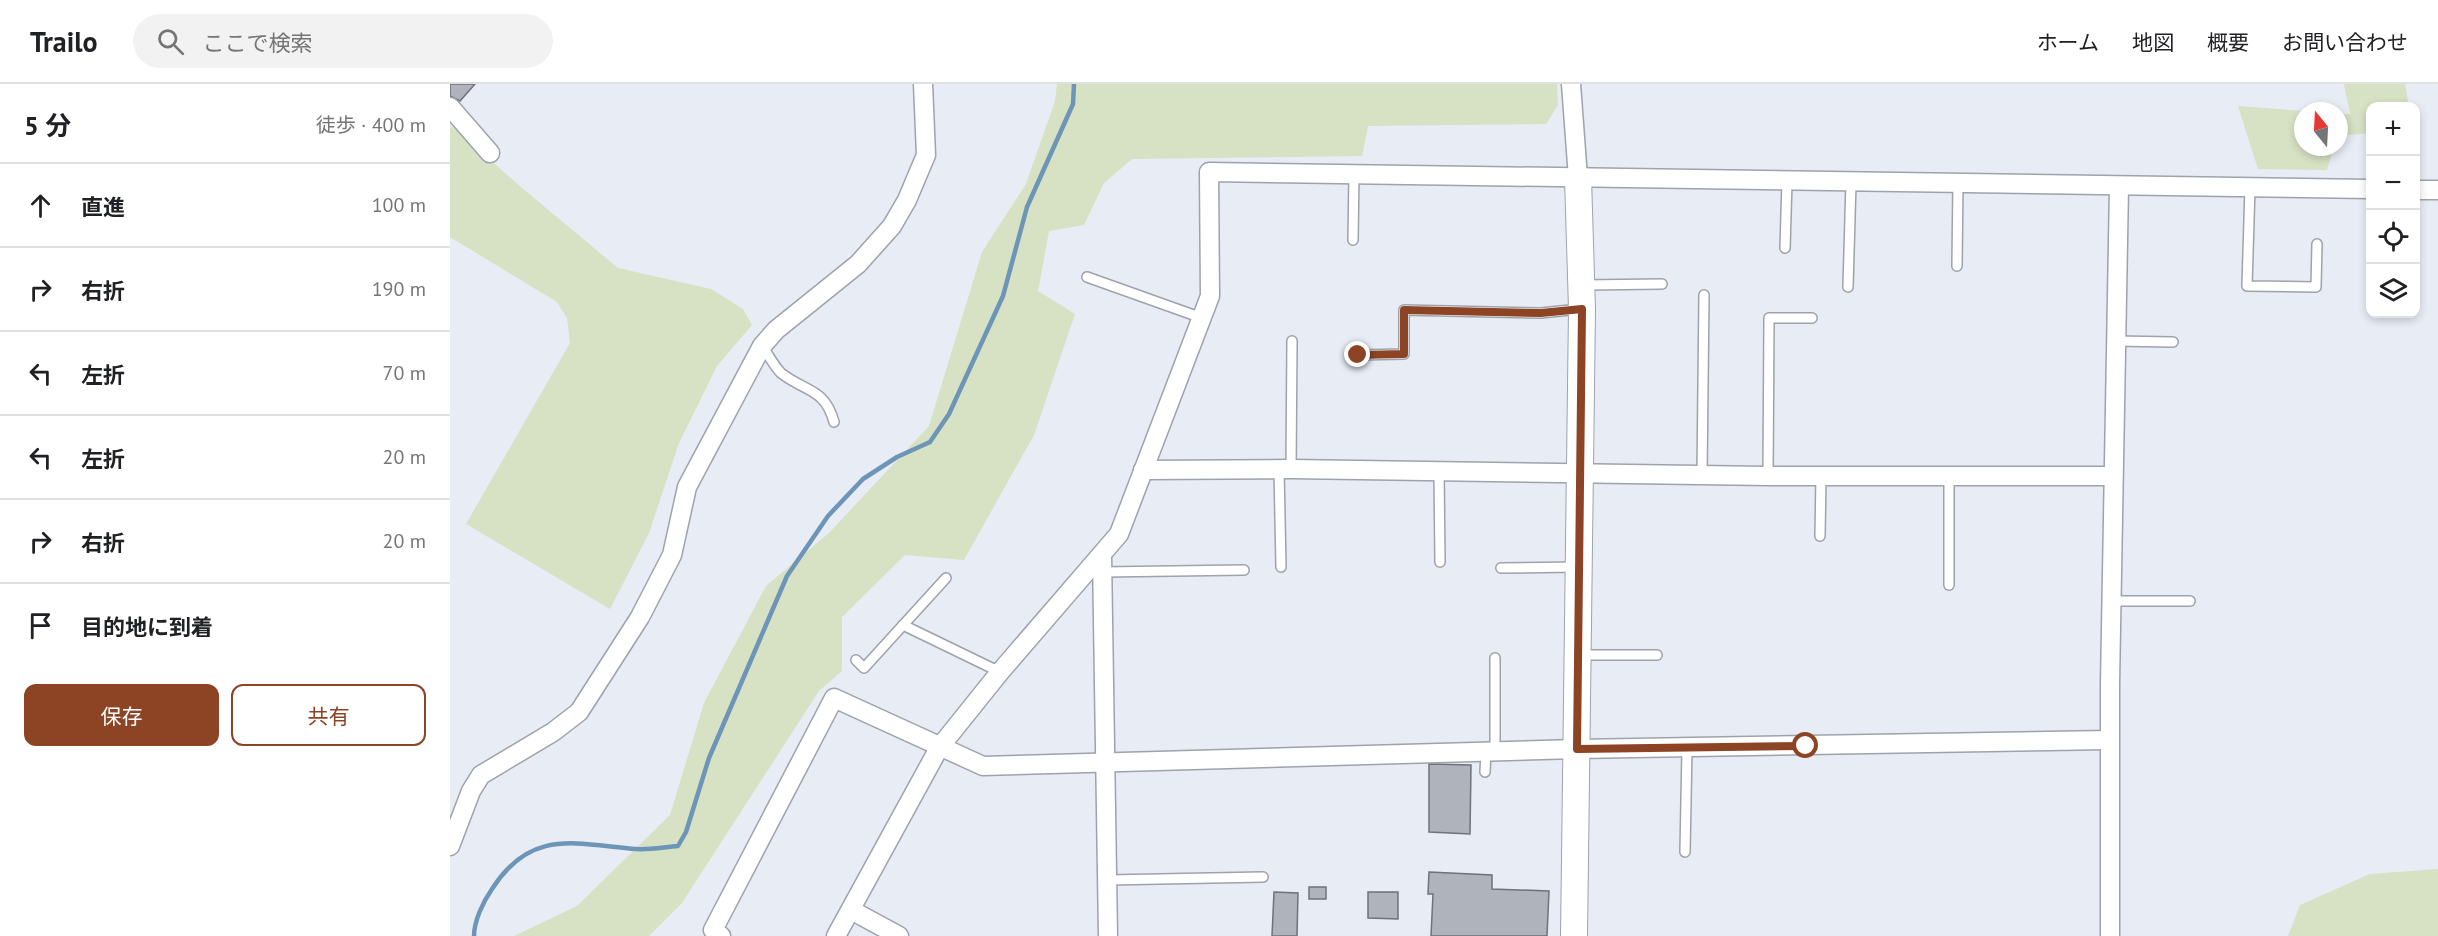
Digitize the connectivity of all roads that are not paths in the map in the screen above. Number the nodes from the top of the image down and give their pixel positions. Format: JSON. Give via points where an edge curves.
{"nodes":[{"id":1,"x":923,"y":84,"type":"edge"},
{"id":2,"x":1571,"y":84,"type":"edge"},
{"id":3,"x":450,"y":107,"type":"edge"},
{"id":4,"x":490,"y":153,"type":"dead end"},
{"id":5,"x":1354,"y":174,"type":"junction"},
{"id":6,"x":1578,"y":178,"type":"junction"},
{"id":7,"x":1787,"y":181,"type":"junction"},
{"id":8,"x":1851,"y":182,"type":"junction"},
{"id":9,"x":1958,"y":183,"type":"junction"},
{"id":10,"x":2119,"y":186,"type":"junction"},
{"id":11,"x":2250,"y":188,"type":"junction"},
{"id":12,"x":2366,"y":189,"type":"edge"},
{"id":13,"x":2420,"y":190,"type":"edge"},
{"id":14,"x":2438,"y":190,"type":"edge"},
{"id":15,"x":1353,"y":240,"type":"dead end"},
{"id":16,"x":2317,"y":244,"type":"dead end"},
{"id":17,"x":1785,"y":248,"type":"dead end"},
{"id":18,"x":1957,"y":266,"type":"dead end"},
{"id":19,"x":1087,"y":277,"type":"dead end"},
{"id":20,"x":1662,"y":284,"type":"dead end"},
{"id":21,"x":1848,"y":288,"type":"dead end"},
{"id":22,"x":1704,"y":295,"type":"dead end"},
{"id":23,"x":1582,"y":297,"type":"junction"},
{"id":24,"x":1202,"y":318,"type":"junction"},
{"id":25,"x":1812,"y":318,"type":"dead end"},
{"id":26,"x":2115,"y":340,"type":"junction"},
{"id":27,"x":1292,"y":341,"type":"dead end"},
{"id":28,"x":2173,"y":342,"type":"dead end"},
{"id":29,"x":762,"y":346,"type":"junction"},
{"id":30,"x":1358,"y":355,"type":"dead end"},
{"id":31,"x":834,"y":422,"type":"dead end"},
{"id":32,"x":1285,"y":469,"type":"junction"},
{"id":33,"x":1143,"y":470,"type":"junction"},
{"id":34,"x":1439,"y":471,"type":"junction"},
{"id":35,"x":1581,"y":472,"type":"junction"},
{"id":36,"x":1702,"y":475,"type":"junction"},
{"id":37,"x":1768,"y":476,"type":"junction"},
{"id":38,"x":1821,"y":476,"type":"junction"},
{"id":39,"x":1949,"y":476,"type":"junction"},
{"id":40,"x":2113,"y":476,"type":"junction"},
{"id":41,"x":1820,"y":536,"type":"dead end"},
{"id":42,"x":1440,"y":562,"type":"dead end"},
{"id":43,"x":1102,"y":564,"type":"junction"},
{"id":44,"x":1281,"y":567,"type":"dead end"},
{"id":45,"x":1580,"y":567,"type":"junction"},
{"id":46,"x":1501,"y":568,"type":"dead end"},
{"id":47,"x":1244,"y":570,"type":"dead end"},
{"id":48,"x":946,"y":578,"type":"dead end"},
{"id":49,"x":1949,"y":585,"type":"dead end"},
{"id":50,"x":2111,"y":601,"type":"junction"},
{"id":51,"x":2190,"y":601,"type":"dead end"},
{"id":52,"x":903,"y":625,"type":"junction"},
{"id":53,"x":1657,"y":654,"type":"dead end"},
{"id":54,"x":1578,"y":655,"type":"junction"},
{"id":55,"x":1495,"y":658,"type":"dead end"},
{"id":56,"x":856,"y":660,"type":"dead end"},
{"id":57,"x":1000,"y":672,"type":"junction"},
{"id":58,"x":2109,"y":740,"type":"junction"},
{"id":59,"x":939,"y":748,"type":"junction"},
{"id":60,"x":1577,"y":749,"type":"junction"},
{"id":61,"x":1687,"y":749,"type":"junction"},
{"id":62,"x":1490,"y":752,"type":"junction"},
{"id":63,"x":1106,"y":762,"type":"junction"},
{"id":64,"x":1485,"y":772,"type":"dead end"},
{"id":65,"x":450,"y":846,"type":"edge"},
{"id":66,"x":1685,"y":852,"type":"dead end"},
{"id":67,"x":1263,"y":877,"type":"dead end"},
{"id":68,"x":1108,"y":880,"type":"junction"},
{"id":69,"x":851,"y":910,"type":"junction"},
{"id":70,"x":721,"y":936,"type":"edge"},
{"id":71,"x":836,"y":936,"type":"edge"},
{"id":72,"x":899,"y":936,"type":"edge"},
{"id":73,"x":1108,"y":936,"type":"edge"},
{"id":74,"x":1574,"y":936,"type":"edge"},
{"id":75,"x":2110,"y":936,"type":"edge"}],
"edges":[{"from":1,"to":29,"type":"street","via":[[926,154],[892,226],[858,264],[776,330]]},
{"from":2,"to":6,"type":"street"},
{"from":3,"to":4,"type":"street"},
{"from":5,"to":6,"type":"street"},
{"from":5,"to":15,"type":"lane"},
{"from":5,"to":24,"type":"street","via":[[1209,172],[1210,296]]},
{"from":6,"to":7,"type":"street"},
{"from":6,"to":23,"type":"street"},
{"from":7,"to":8,"type":"street"},
{"from":7,"to":17,"type":"lane"},
{"from":8,"to":9,"type":"street"},
{"from":8,"to":21,"type":"lane"},
{"from":9,"to":10,"type":"street"},
{"from":9,"to":18,"type":"lane"},
{"from":10,"to":11,"type":"street"},
{"from":10,"to":26,"type":"street"},
{"from":11,"to":12,"type":"street"},
{"from":11,"to":16,"type":"lane","via":[[2247,285],[2316,287]]},
{"from":13,"to":14,"type":"street"},
{"from":19,"to":24,"type":"lane"},
{"from":20,"to":23,"type":"lane"},
{"from":22,"to":36,"type":"lane"},
{"from":23,"to":30,"type":"lane","via":[[1541,313],[1404,310],[1404,354]]},
{"from":23,"to":35,"type":"street"},
{"from":24,"to":33,"type":"street"},
{"from":25,"to":37,"type":"lane","via":[[1769,318]]},
{"from":26,"to":28,"type":"lane"},
{"from":26,"to":40,"type":"street"},
{"from":27,"to":32,"type":"lane"},
{"from":29,"to":31,"type":"lane","via":[[780,372],[824,399]]},
{"from":29,"to":65,"type":"street","via":[[687,487],[672,555],[640,617],[579,712],[481,775]]},
{"from":32,"to":33,"type":"street"},
{"from":32,"to":34,"type":"street"},
{"from":32,"to":44,"type":"lane"},
{"from":33,"to":43,"type":"street","via":[[1119,534]]},
{"from":34,"to":35,"type":"street"},
{"from":34,"to":42,"type":"lane"},
{"from":35,"to":36,"type":"street"},
{"from":35,"to":45,"type":"street"},
{"from":36,"to":37,"type":"street"},
{"from":37,"to":38,"type":"street"},
{"from":38,"to":39,"type":"street"},
{"from":38,"to":41,"type":"lane"},
{"from":39,"to":40,"type":"street"},
{"from":39,"to":49,"type":"lane"},
{"from":40,"to":50,"type":"street"},
{"from":43,"to":47,"type":"lane"},
{"from":43,"to":57,"type":"street"},
{"from":43,"to":63,"type":"street"},
{"from":45,"to":46,"type":"lane"},
{"from":45,"to":54,"type":"street"},
{"from":48,"to":52,"type":"lane"},
{"from":50,"to":51,"type":"lane"},
{"from":50,"to":58,"type":"street"},
{"from":52,"to":56,"type":"lane","via":[[864,668]]},
{"from":52,"to":57,"type":"lane"},
{"from":53,"to":54,"type":"lane"},
{"from":54,"to":60,"type":"street"},
{"from":55,"to":62,"type":"lane"},
{"from":57,"to":59,"type":"street"},
{"from":58,"to":61,"type":"street"},
{"from":58,"to":75,"type":"street"},
{"from":59,"to":63,"type":"street","via":[[983,766]]},
{"from":59,"to":69,"type":"street"},
{"from":59,"to":70,"type":"street","via":[[834,698],[714,930]]},
{"from":60,"to":61,"type":"street"},
{"from":60,"to":62,"type":"street"},
{"from":60,"to":74,"type":"street"},
{"from":61,"to":66,"type":"lane"},
{"from":62,"to":63,"type":"street"},
{"from":62,"to":64,"type":"lane"},
{"from":63,"to":68,"type":"street"},
{"from":67,"to":68,"type":"lane"},
{"from":68,"to":73,"type":"street"},
{"from":69,"to":71,"type":"street"},
{"from":69,"to":72,"type":"street"}]}
